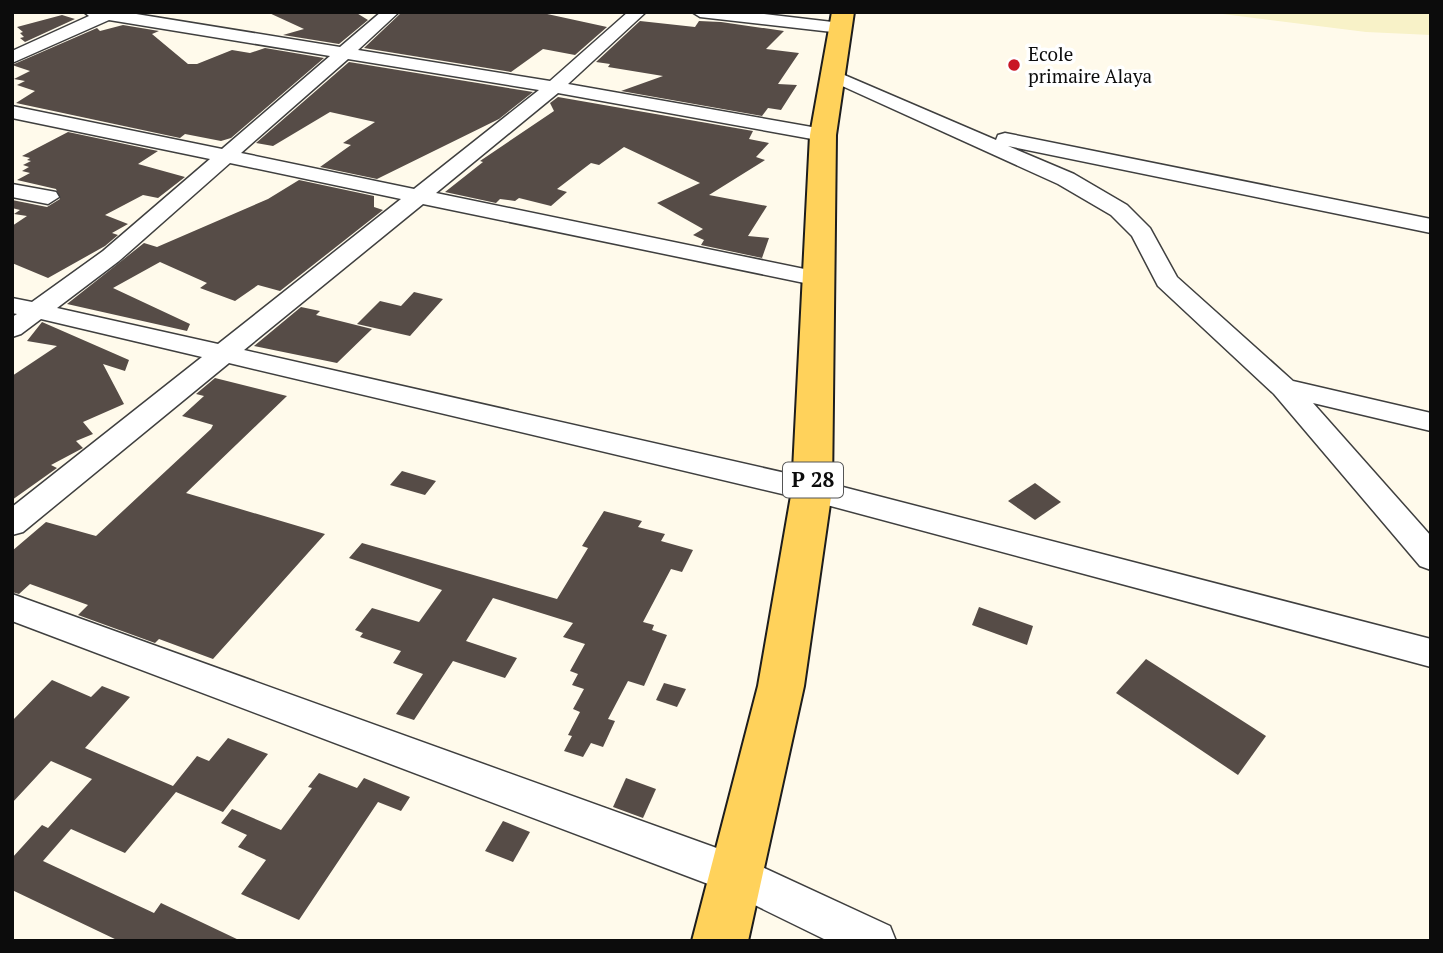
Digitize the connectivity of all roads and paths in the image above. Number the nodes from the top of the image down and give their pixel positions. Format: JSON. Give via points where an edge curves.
{"nodes":[{"id":1,"x":391,"y":12,"type":"edge"},
{"id":2,"x":638,"y":12,"type":"edge"},
{"id":3,"x":700,"y":12,"type":"edge"},
{"id":4,"x":103,"y":13,"type":"edge"},
{"id":5,"x":842,"y":20,"type":"edge"},
{"id":6,"x":342,"y":52,"type":"junction"},
{"id":7,"x":12,"y":58,"type":"edge"},
{"id":8,"x":835,"y":76,"type":"junction"},
{"id":9,"x":554,"y":87,"type":"junction"},
{"id":10,"x":12,"y":112,"type":"edge"},
{"id":11,"x":946,"y":127,"type":"junction"},
{"id":12,"x":823,"y":135,"type":"junction"},
{"id":13,"x":227,"y":155,"type":"junction"},
{"id":14,"x":12,"y":190,"type":"edge"},
{"id":15,"x":48,"y":197,"type":"dead end"},
{"id":16,"x":415,"y":197,"type":"junction"},
{"id":17,"x":1431,"y":226,"type":"edge"},
{"id":18,"x":820,"y":279,"type":"junction"},
{"id":19,"x":25,"y":308,"type":"edge"},
{"id":20,"x":12,"y":329,"type":"edge"},
{"id":21,"x":221,"y":354,"type":"junction"},
{"id":22,"x":1284,"y":388,"type":"junction"},
{"id":23,"x":1431,"y":422,"type":"edge"},
{"id":24,"x":812,"y":490,"type":"junction"},
{"id":25,"x":12,"y":524,"type":"edge"},
{"id":26,"x":1431,"y":558,"type":"edge"},
{"id":27,"x":12,"y":607,"type":"edge"},
{"id":28,"x":1431,"y":653,"type":"edge"},
{"id":29,"x":736,"y":875,"type":"junction"},
{"id":30,"x":720,"y":941,"type":"edge"},
{"id":31,"x":874,"y":941,"type":"edge"}],
"edges":[{"from":1,"to":6,"type":"street"},
{"from":2,"to":9,"type":"street"},
{"from":3,"to":5,"type":"street"},
{"from":4,"to":6,"type":"street"},
{"from":4,"to":7,"type":"street"},
{"from":5,"to":8,"type":"main road","number":"P 28"},
{"from":6,"to":9,"type":"street"},
{"from":6,"to":13,"type":"street"},
{"from":8,"to":11,"type":"street"},
{"from":8,"to":12,"type":"main road","number":"P 28"},
{"from":9,"to":12,"type":"street"},
{"from":9,"to":16,"type":"street"},
{"from":10,"to":13,"type":"street"},
{"from":11,"to":17,"type":"street"},
{"from":11,"to":22,"type":"street","via":[[1066,179],[1119,210],[1142,233],[1167,281]]},
{"from":12,"to":18,"type":"main road","number":"P 28"},
{"from":13,"to":16,"type":"street"},
{"from":13,"to":19,"type":"street","via":[[111,256]]},
{"from":14,"to":15,"type":"street"},
{"from":16,"to":18,"type":"street"},
{"from":16,"to":21,"type":"street"},
{"from":18,"to":24,"type":"main road","number":"P 28"},
{"from":19,"to":20,"type":"street"},
{"from":19,"to":21,"type":"street"},
{"from":21,"to":24,"type":"street"},
{"from":21,"to":25,"type":"street"},
{"from":22,"to":23,"type":"street"},
{"from":22,"to":26,"type":"street"},
{"from":24,"to":28,"type":"street"},
{"from":24,"to":29,"type":"main road","number":"P 28","via":[[781,686]]},
{"from":27,"to":29,"type":"street"},
{"from":29,"to":30,"type":"main road","number":"P 28"},
{"from":29,"to":31,"type":"street"}]}
